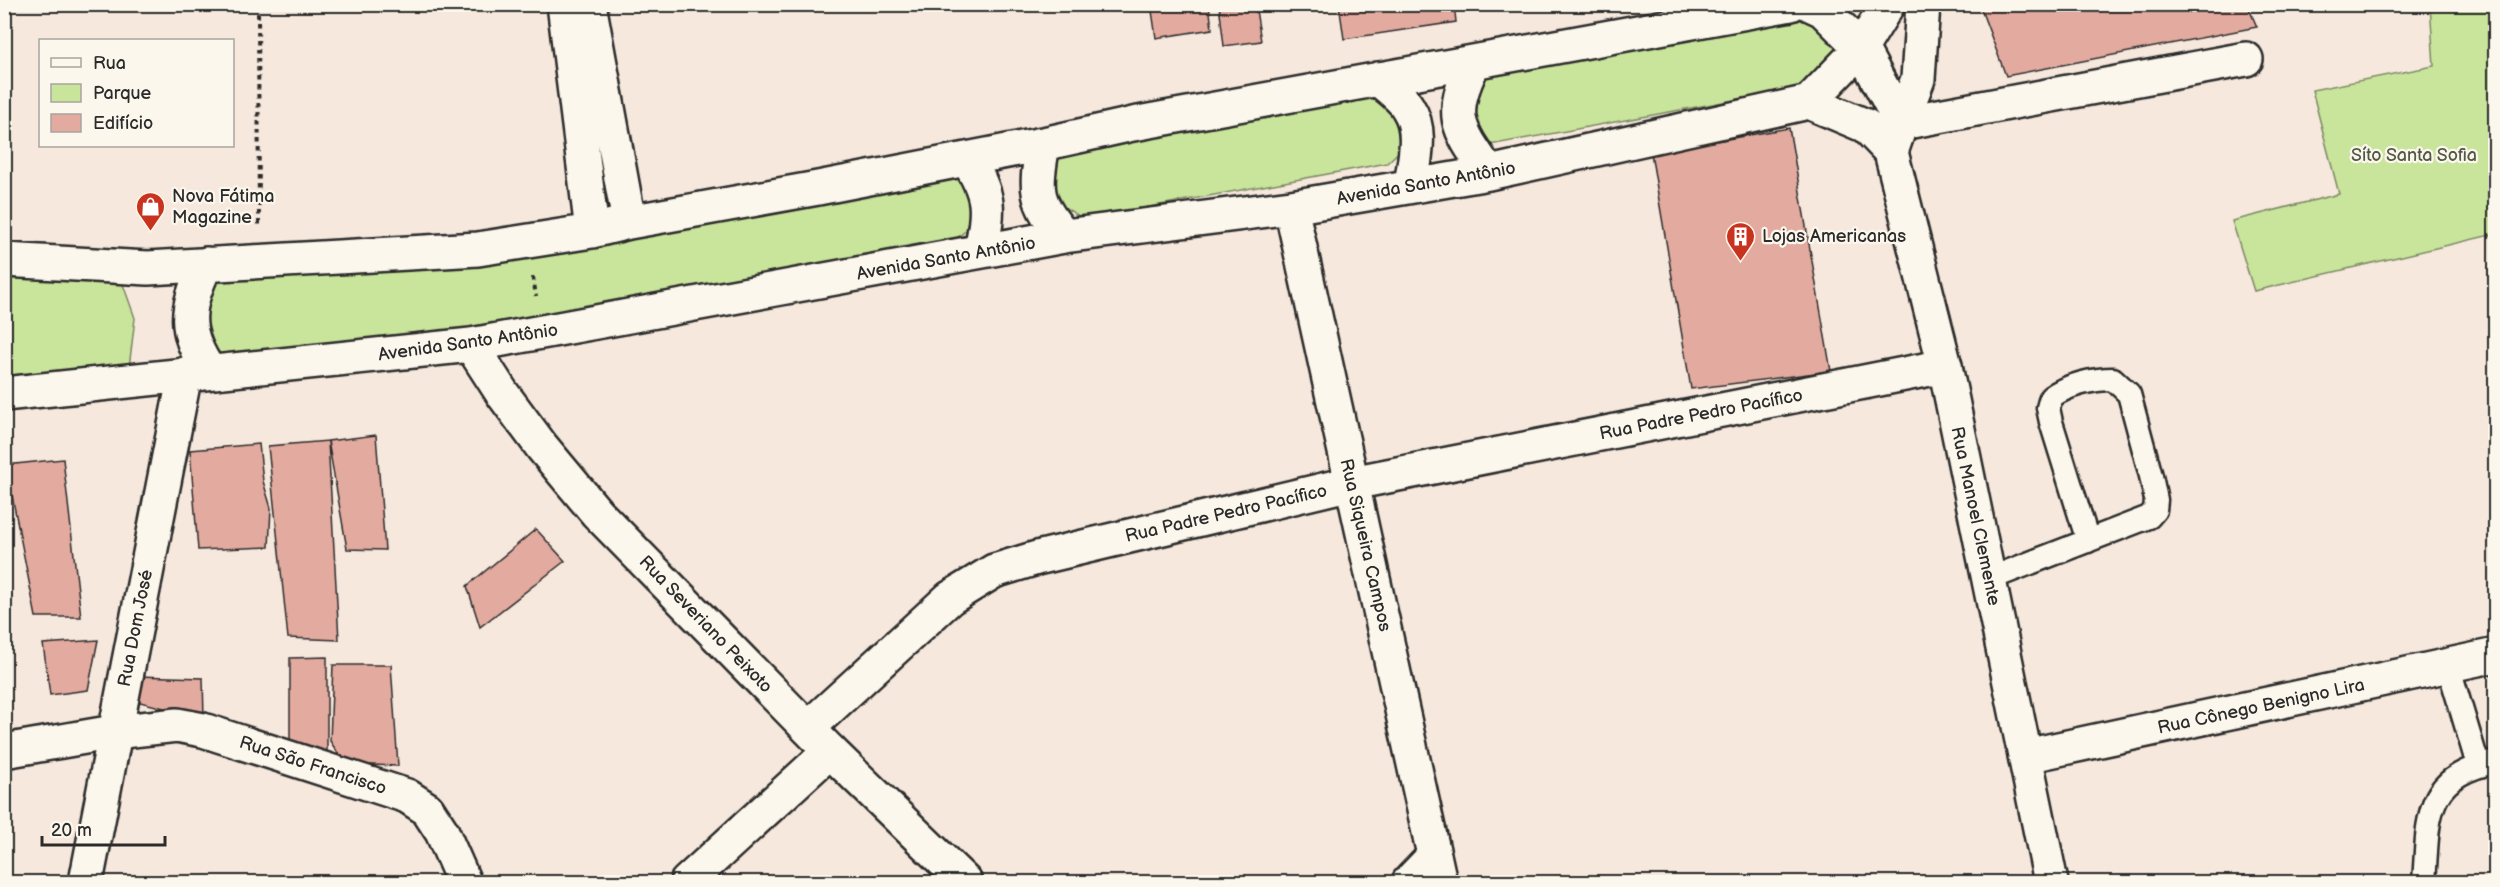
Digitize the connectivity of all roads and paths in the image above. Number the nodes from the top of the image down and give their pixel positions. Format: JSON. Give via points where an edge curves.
{"nodes":[{"id":1,"x":258,"y":4,"type":"edge"},
{"id":2,"x":564,"y":4,"type":"edge"},
{"id":3,"x":589,"y":4,"type":"edge"},
{"id":4,"x":1791,"y":4,"type":"edge"},
{"id":5,"x":1810,"y":4,"type":"edge"},
{"id":6,"x":1888,"y":4,"type":"edge"},
{"id":7,"x":1923,"y":4,"type":"edge"},
{"id":8,"x":1756,"y":8,"type":"edge"},
{"id":9,"x":1861,"y":48,"type":"junction"},
{"id":10,"x":2246,"y":59,"type":"dead end"},
{"id":11,"x":1473,"y":64,"type":"junction"},
{"id":12,"x":1378,"y":79,"type":"junction"},
{"id":13,"x":1809,"y":102,"type":"junction"},
{"id":14,"x":1896,"y":137,"type":"junction"},
{"id":15,"x":1042,"y":144,"type":"junction"},
{"id":16,"x":967,"y":159,"type":"junction"},
{"id":17,"x":1489,"y":173,"type":"junction"},
{"id":18,"x":1411,"y":186,"type":"junction"},
{"id":19,"x":1291,"y":207,"type":"junction"},
{"id":20,"x":629,"y":222,"type":"junction"},
{"id":21,"x":592,"y":231,"type":"junction"},
{"id":22,"x":1064,"y":236,"type":"junction"},
{"id":23,"x":526,"y":242,"type":"junction"},
{"id":24,"x":981,"y":251,"type":"junction"},
{"id":25,"x":4,"y":260,"type":"edge"},
{"id":26,"x":259,"y":261,"type":"junction"},
{"id":27,"x":206,"y":264,"type":"junction"},
{"id":28,"x":543,"y":332,"type":"junction"},
{"id":29,"x":471,"y":345,"type":"junction"},
{"id":30,"x":1945,"y":366,"type":"junction"},
{"id":31,"x":198,"y":374,"type":"junction"},
{"id":32,"x":4,"y":394,"type":"edge"},
{"id":33,"x":1352,"y":483,"type":"junction"},
{"id":34,"x":2088,"y":541,"type":"junction"},
{"id":35,"x":1989,"y":579,"type":"junction"},
{"id":36,"x":2496,"y":655,"type":"edge"},
{"id":37,"x":2448,"y":665,"type":"junction"},
{"id":38,"x":808,"y":728,"type":"junction"},
{"id":39,"x":114,"y":732,"type":"junction"},
{"id":40,"x":4,"y":751,"type":"edge"},
{"id":41,"x":830,"y":751,"type":"junction"},
{"id":42,"x":2026,"y":756,"type":"junction"},
{"id":43,"x":2487,"y":763,"type":"edge"},
{"id":44,"x":1437,"y":869,"type":"edge"},
{"id":45,"x":86,"y":882,"type":"edge"},
{"id":46,"x":464,"y":882,"type":"edge"},
{"id":47,"x":687,"y":882,"type":"edge"},
{"id":48,"x":965,"y":882,"type":"edge"},
{"id":49,"x":1409,"y":882,"type":"edge"},
{"id":50,"x":2050,"y":882,"type":"edge"},
{"id":51,"x":2424,"y":882,"type":"edge"}],
"edges":[{"from":1,"to":26,"type":"path"},
{"from":2,"to":21,"type":"main road"},
{"from":3,"to":20,"type":"main road"},
{"from":4,"to":8,"type":"main road"},
{"from":5,"to":9,"type":"main road","via":[[1823,10]]},
{"from":6,"to":9,"type":"main road"},
{"from":7,"to":14,"type":"main road","via":[[1918,79]]},
{"from":8,"to":11,"type":"main road"},
{"from":9,"to":13,"type":"main road"},
{"from":9,"to":14,"type":"main road","name":"Rua Manoel Clemente"},
{"from":10,"to":14,"type":"main road"},
{"from":11,"to":12,"type":"main road"},
{"from":11,"to":17,"type":"main road","via":[[1460,92],[1458,116],[1467,141]]},
{"from":12,"to":15,"type":"main road"},
{"from":12,"to":18,"type":"main road","via":[[1408,106],[1415,122],[1417,142]]},
{"from":13,"to":14,"type":"main road"},
{"from":13,"to":17,"type":"main road","name":"Avenida Santo Antônio"},
{"from":14,"to":30,"type":"main road","name":"Rua Manoel Clemente"},
{"from":15,"to":16,"type":"main road"},
{"from":15,"to":22,"type":"main road","via":[[1038,192],[1045,213]]},
{"from":16,"to":20,"type":"main road"},
{"from":16,"to":24,"type":"main road","via":[[982,182],[987,203]]},
{"from":17,"to":18,"type":"main road","name":"Avenida Santo Antônio"},
{"from":18,"to":19,"type":"main road","name":"Avenida Santo Antônio"},
{"from":19,"to":22,"type":"main road","name":"Avenida Santo Antônio"},
{"from":19,"to":33,"type":"main road","name":"Rua Siqueira Campos"},
{"from":20,"to":21,"type":"main road"},
{"from":21,"to":23,"type":"main road"},
{"from":22,"to":24,"type":"main road","name":"Avenida Santo Antônio"},
{"from":23,"to":26,"type":"main road","via":[[478,249]]},
{"from":23,"to":28,"type":"path"},
{"from":24,"to":28,"type":"main road","name":"Avenida Santo Antônio"},
{"from":25,"to":27,"type":"main road","via":[[148,268]]},
{"from":26,"to":27,"type":"main road"},
{"from":27,"to":31,"type":"main road","via":[[191,299],[189,324]]},
{"from":28,"to":29,"type":"main road","name":"Avenida Santo Antônio"},
{"from":29,"to":31,"type":"main road","name":"Avenida Santo Antônio"},
{"from":29,"to":38,"type":"main road","name":"Rua Severiano Peixoto","via":[[542,447],[597,513]]},
{"from":30,"to":33,"type":"main road","name":"Rua Padre Pedro Pacífico"},
{"from":30,"to":35,"type":"main road","name":"Rua Manoel Clemente"},
{"from":31,"to":32,"type":"main road","name":"Avenida Santo Antônio"},
{"from":31,"to":39,"type":"main road","name":"Rua Dom José"},
{"from":33,"to":38,"type":"main road","name":"Rua Padre Pedro Pacífico","via":[[994,571],[950,598]]},
{"from":33,"to":44,"type":"main road","name":"Rua Siqueira Campos"},
{"from":34,"to":34,"type":"lane","via":[[2149,517],[2155,510],[2151,476],[2128,394],[2113,379],[2061,389],[2051,397],[2049,408]]},
{"from":34,"to":35,"type":"lane"},
{"from":35,"to":42,"type":"main road","name":"Rua Manoel Clemente"},
{"from":36,"to":37,"type":"main road","name":"Rua Cônego Benigno Lira"},
{"from":37,"to":42,"type":"main road","name":"Rua Cônego Benigno Lira"},
{"from":37,"to":43,"type":"lane"},
{"from":38,"to":41,"type":"main road","name":"Rua Severiano Peixoto"},
{"from":39,"to":40,"type":"main road","name":"Rua São Francisco"},
{"from":39,"to":45,"type":"main road","name":"Rua Dom José"},
{"from":39,"to":46,"type":"main road","name":"Rua São Francisco","via":[[166,725],[203,730],[407,796],[427,809]]},
{"from":41,"to":47,"type":"main road"},
{"from":41,"to":48,"type":"main road","name":"Rua Severiano Peixoto"},
{"from":42,"to":50,"type":"main road","name":"Rua Manoel Clemente"},
{"from":43,"to":51,"type":"lane","via":[[2451,779],[2437,793],[2429,812]]},
{"from":44,"to":49,"type":"main road"}]}
